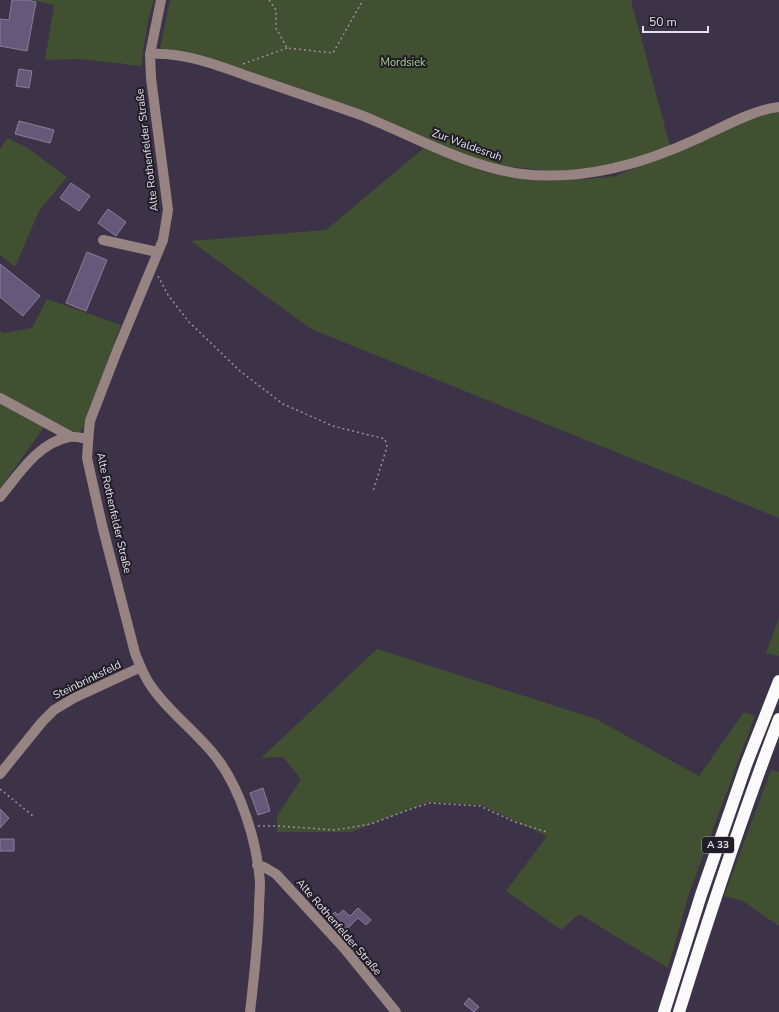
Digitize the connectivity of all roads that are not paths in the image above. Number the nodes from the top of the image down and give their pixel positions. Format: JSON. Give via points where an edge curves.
{"nodes":[{"id":1,"x":161,"y":0,"type":"edge"},
{"id":2,"x":150,"y":54,"type":"junction"},
{"id":3,"x":779,"y":107,"type":"edge"},
{"id":4,"x":103,"y":240,"type":"dead end"},
{"id":5,"x":158,"y":252,"type":"junction"},
{"id":6,"x":0,"y":398,"type":"edge"},
{"id":7,"x":70,"y":436,"type":"junction"},
{"id":8,"x":88,"y":439,"type":"junction"},
{"id":9,"x":0,"y":497,"type":"edge"},
{"id":10,"x":141,"y":667,"type":"junction"},
{"id":11,"x":779,"y":681,"type":"edge"},
{"id":12,"x":779,"y":719,"type":"edge"},
{"id":13,"x":0,"y":774,"type":"edge"},
{"id":14,"x":257,"y":865,"type":"junction"},
{"id":15,"x":250,"y":1012,"type":"edge"},
{"id":16,"x":396,"y":1012,"type":"edge"},
{"id":17,"x":664,"y":1012,"type":"edge"},
{"id":18,"x":680,"y":1012,"type":"edge"}],
"edges":[{"from":1,"to":2,"type":"street","name":"Alte Rothenfelder Straße"},
{"from":2,"to":3,"type":"street","name":"Zur Waldesruh","via":[[187,57],[229,69],[374,120],[441,150],[492,169],[522,174],[578,175],[612,170],[671,151],[746,117]]},
{"from":2,"to":5,"type":"street","name":"Alte Rothenfelder Straße","via":[[150,78],[168,210],[163,240]]},
{"from":4,"to":5,"type":"street"},
{"from":5,"to":8,"type":"street","name":"Alte Rothenfelder Straße","via":[[90,421]]},
{"from":6,"to":7,"type":"street"},
{"from":7,"to":8,"type":"street"},
{"from":7,"to":9,"type":"street","via":[[42,449]]},
{"from":8,"to":10,"type":"street","name":"Alte Rothenfelder Straße","via":[[87,458],[102,525],[135,653]]},
{"from":10,"to":13,"type":"street","name":"Steinbrinksfeld","via":[[54,710]]},
{"from":10,"to":14,"type":"street","name":"Alte Rothenfelder Straße","via":[[160,697],[216,757],[230,779],[250,827]]},
{"from":11,"to":17,"type":"highway","number":"A 33","via":[[700,895]]},
{"from":12,"to":18,"type":"highway","number":"A 33","via":[[714,900]]},
{"from":14,"to":15,"type":"street","name":"Alte Rothenfelder Straße","via":[[260,882],[258,941]]},
{"from":14,"to":16,"type":"street","name":"Alte Rothenfelder Straße","via":[[276,874],[344,948]]}]}
